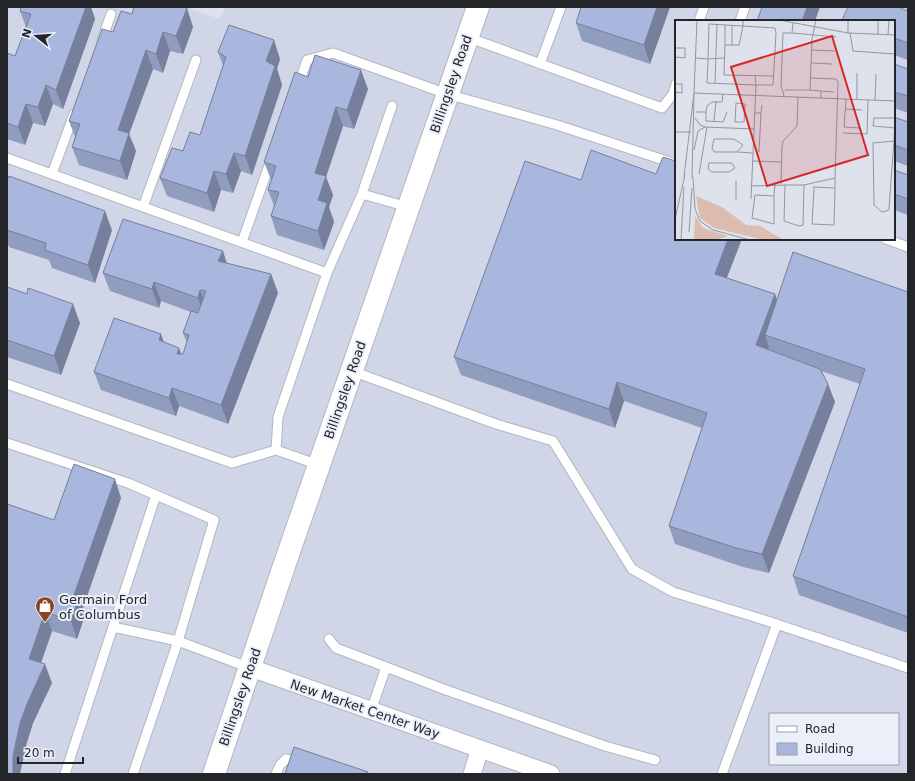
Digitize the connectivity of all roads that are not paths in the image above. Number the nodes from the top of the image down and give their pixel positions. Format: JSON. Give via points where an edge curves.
{"nodes":[{"id":1,"x":478,"y":7,"type":"edge"},
{"id":2,"x":561,"y":7,"type":"edge"},
{"id":3,"x":704,"y":7,"type":"edge"},
{"id":4,"x":745,"y":7,"type":"edge"},
{"id":5,"x":111,"y":14,"type":"dead end"},
{"id":6,"x":699,"y":20,"type":"edge"},
{"id":7,"x":740,"y":20,"type":"edge"},
{"id":8,"x":467,"y":37,"type":"junction"},
{"id":9,"x":98,"y":50,"type":"edge"},
{"id":10,"x":196,"y":60,"type":"dead end"},
{"id":11,"x":540,"y":64,"type":"junction"},
{"id":12,"x":675,"y":86,"type":"edge"},
{"id":13,"x":447,"y":94,"type":"junction"},
{"id":14,"x":294,"y":97,"type":"edge"},
{"id":15,"x":392,"y":106,"type":"dead end"},
{"id":16,"x":76,"y":109,"type":"edge"},
{"id":17,"x":273,"y":155,"type":"edge"},
{"id":18,"x":7,"y":158,"type":"edge"},
{"id":19,"x":675,"y":164,"type":"edge"},
{"id":20,"x":52,"y":174,"type":"junction"},
{"id":21,"x":362,"y":194,"type":"junction"},
{"id":22,"x":143,"y":207,"type":"junction"},
{"id":23,"x":408,"y":207,"type":"junction"},
{"id":24,"x":889,"y":240,"type":"edge"},
{"id":25,"x":242,"y":242,"type":"junction"},
{"id":26,"x":908,"y":247,"type":"edge"},
{"id":27,"x":327,"y":272,"type":"junction"},
{"id":28,"x":352,"y":371,"type":"junction"},
{"id":29,"x":7,"y":384,"type":"edge"},
{"id":30,"x":7,"y":443,"type":"edge"},
{"id":31,"x":276,"y":450,"type":"junction"},
{"id":32,"x":319,"y":465,"type":"junction"},
{"id":33,"x":156,"y":495,"type":"junction"},
{"id":34,"x":777,"y":624,"type":"junction"},
{"id":35,"x":113,"y":627,"type":"junction"},
{"id":36,"x":329,"y":639,"type":"dead end"},
{"id":37,"x":178,"y":641,"type":"junction"},
{"id":38,"x":386,"y":667,"type":"junction"},
{"id":39,"x":250,"y":668,"type":"junction"},
{"id":40,"x":908,"y":668,"type":"edge"},
{"id":41,"x":371,"y":711,"type":"junction"},
{"id":42,"x":480,"y":749,"type":"junction"},
{"id":43,"x":655,"y":760,"type":"dead end"},
{"id":44,"x":310,"y":765,"type":"edge"},
{"id":45,"x":65,"y":774,"type":"edge"},
{"id":46,"x":133,"y":774,"type":"edge"},
{"id":47,"x":214,"y":774,"type":"edge"},
{"id":48,"x":276,"y":774,"type":"edge"},
{"id":49,"x":472,"y":774,"type":"edge"},
{"id":50,"x":551,"y":774,"type":"edge"},
{"id":51,"x":722,"y":774,"type":"edge"}],
"edges":[{"from":1,"to":8,"type":"street","name":"Billingsley Road"},
{"from":2,"to":11,"type":"lane"},
{"from":3,"to":6,"type":"lane"},
{"from":4,"to":7,"type":"lane"},
{"from":5,"to":9,"type":"lane"},
{"from":8,"to":11,"type":"lane"},
{"from":8,"to":13,"type":"street","name":"Billingsley Road"},
{"from":10,"to":22,"type":"lane"},
{"from":11,"to":12,"type":"lane","via":[[662,108]]},
{"from":13,"to":14,"type":"lane","via":[[333,54],[307,60]]},
{"from":13,"to":19,"type":"lane","via":[[557,124]]},
{"from":13,"to":23,"type":"street","name":"Billingsley Road"},
{"from":15,"to":21,"type":"lane"},
{"from":16,"to":20,"type":"lane"},
{"from":17,"to":25,"type":"lane"},
{"from":18,"to":20,"type":"lane"},
{"from":20,"to":22,"type":"lane"},
{"from":21,"to":23,"type":"lane"},
{"from":21,"to":27,"type":"lane"},
{"from":22,"to":25,"type":"lane"},
{"from":23,"to":28,"type":"street","name":"Billingsley Road"},
{"from":24,"to":26,"type":"lane"},
{"from":25,"to":27,"type":"lane"},
{"from":27,"to":31,"type":"lane","via":[[278,418]]},
{"from":28,"to":32,"type":"street","name":"Billingsley Road"},
{"from":28,"to":34,"type":"lane","via":[[496,424],[553,441],[632,569],[673,592]]},
{"from":29,"to":31,"type":"lane","via":[[232,463]]},
{"from":30,"to":33,"type":"lane","via":[[128,483]]},
{"from":31,"to":32,"type":"lane"},
{"from":32,"to":39,"type":"street","name":"Billingsley Road"},
{"from":33,"to":35,"type":"lane"},
{"from":33,"to":37,"type":"lane","via":[[214,520]]},
{"from":34,"to":40,"type":"lane"},
{"from":34,"to":51,"type":"lane"},
{"from":35,"to":37,"type":"lane"},
{"from":35,"to":45,"type":"lane"},
{"from":36,"to":38,"type":"lane","via":[[336,648]]},
{"from":37,"to":39,"type":"lane"},
{"from":37,"to":46,"type":"lane"},
{"from":38,"to":41,"type":"lane"},
{"from":38,"to":43,"type":"lane","via":[[605,746]]},
{"from":39,"to":41,"type":"street","name":"New Market Center Way"},
{"from":39,"to":47,"type":"street","name":"Billingsley Road"},
{"from":41,"to":42,"type":"street","name":"New Market Center Way"},
{"from":42,"to":49,"type":"street"},
{"from":42,"to":50,"type":"street","name":"New Market Center Way"},
{"from":44,"to":48,"type":"lane","via":[[286,759]]}]}
